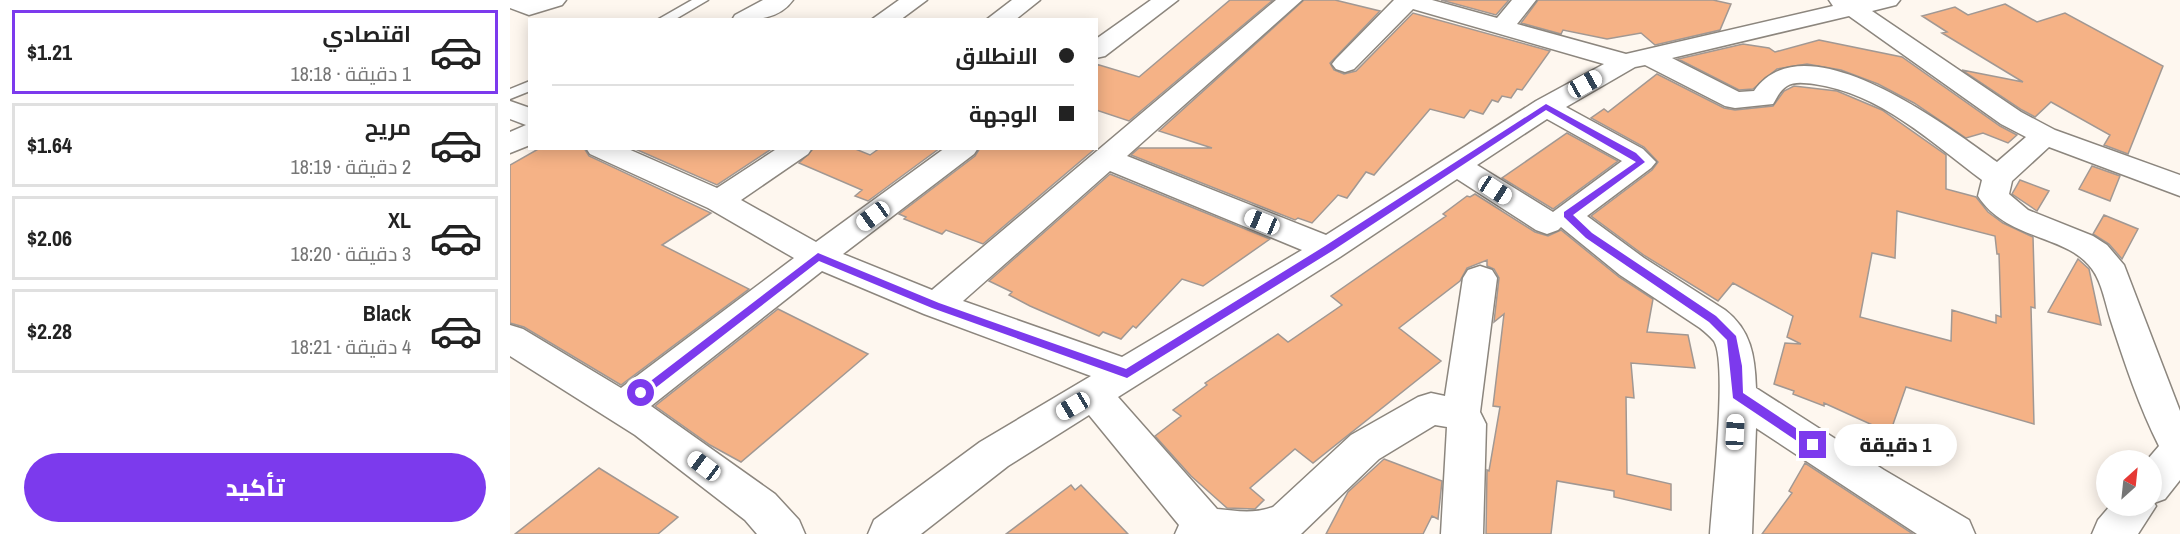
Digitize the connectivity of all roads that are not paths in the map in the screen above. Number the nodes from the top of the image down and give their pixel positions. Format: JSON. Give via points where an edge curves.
{"nodes":[{"id":1,"x":511,"y":0,"type":"edge"},
{"id":2,"x":555,"y":0,"type":"edge"},
{"id":3,"x":702,"y":0,"type":"edge"},
{"id":4,"x":781,"y":0,"type":"edge"},
{"id":5,"x":915,"y":0,"type":"edge"},
{"id":6,"x":1028,"y":0,"type":"edge"},
{"id":7,"x":1166,"y":0,"type":"edge"},
{"id":8,"x":1290,"y":0,"type":"edge"},
{"id":9,"x":1408,"y":0,"type":"edge"},
{"id":10,"x":1524,"y":0,"type":"edge"},
{"id":11,"x":1888,"y":0,"type":"edge"},
{"id":12,"x":1847,"y":5,"type":"edge"},
{"id":13,"x":667,"y":18,"type":"edge"},
{"id":14,"x":748,"y":18,"type":"edge"},
{"id":15,"x":886,"y":18,"type":"edge"},
{"id":16,"x":1001,"y":18,"type":"edge"},
{"id":17,"x":1503,"y":26,"type":"junction"},
{"id":18,"x":1757,"y":31,"type":"junction"},
{"id":19,"x":1098,"y":50,"type":"edge"},
{"id":20,"x":1637,"y":59,"type":"junction"},
{"id":21,"x":1344,"y":64,"type":"dead end"},
{"id":22,"x":1815,"y":76,"type":"junction"},
{"id":23,"x":528,"y":86,"type":"edge"},
{"id":24,"x":510,"y":95,"type":"edge"},
{"id":25,"x":1546,"y":106,"type":"junction"},
{"id":26,"x":510,"y":110,"type":"edge"},
{"id":27,"x":528,"y":117,"type":"edge"},
{"id":28,"x":528,"y":134,"type":"edge"},
{"id":29,"x":2044,"y":136,"type":"junction"},
{"id":30,"x":510,"y":144,"type":"edge"},
{"id":31,"x":604,"y":150,"type":"edge"},
{"id":32,"x":795,"y":150,"type":"edge"},
{"id":33,"x":961,"y":150,"type":"edge"},
{"id":34,"x":1107,"y":159,"type":"junction"},
{"id":35,"x":1456,"y":165,"type":"junction"},
{"id":36,"x":1998,"y":177,"type":"junction"},
{"id":37,"x":2180,"y":186,"type":"edge"},
{"id":38,"x":718,"y":201,"type":"junction"},
{"id":39,"x":1547,"y":223,"type":"dead end"},
{"id":40,"x":1329,"y":249,"type":"junction"},
{"id":41,"x":818,"y":257,"type":"junction"},
{"id":42,"x":1480,"y":278,"type":"dead end"},
{"id":43,"x":936,"y":305,"type":"junction"},
{"id":44,"x":510,"y":339,"type":"edge"},
{"id":45,"x":1127,"y":374,"type":"junction"},
{"id":46,"x":1093,"y":394,"type":"junction"},
{"id":47,"x":1737,"y":395,"type":"junction"},
{"id":48,"x":623,"y":407,"type":"junction"},
{"id":49,"x":1461,"y":415,"type":"junction"},
{"id":50,"x":2172,"y":462,"type":"edge"},
{"id":51,"x":2127,"y":516,"type":"edge"},
{"id":52,"x":1201,"y":530,"type":"edge"},
{"id":53,"x":784,"y":534,"type":"edge"},
{"id":54,"x":889,"y":534,"type":"edge"},
{"id":55,"x":1462,"y":534,"type":"edge"},
{"id":56,"x":1731,"y":534,"type":"edge"},
{"id":57,"x":1954,"y":534,"type":"edge"},
{"id":58,"x":2113,"y":534,"type":"edge"}],
"edges":[{"from":1,"to":2,"type":"street","via":[[530,8]]},
{"from":3,"to":13,"type":"lane"},
{"from":4,"to":14,"type":"street"},
{"from":5,"to":15,"type":"street"},
{"from":6,"to":16,"type":"street"},
{"from":7,"to":19,"type":"street"},
{"from":8,"to":34,"type":"street"},
{"from":9,"to":17,"type":"street"},
{"from":9,"to":21,"type":"street"},
{"from":10,"to":17,"type":"street"},
{"from":11,"to":12,"type":"street"},
{"from":12,"to":18,"type":"street"},
{"from":12,"to":29,"type":"street","via":[[1982,100]]},
{"from":17,"to":20,"type":"street"},
{"from":18,"to":20,"type":"street"},
{"from":18,"to":22,"type":"street"},
{"from":20,"to":22,"type":"street","via":[[1735,99],[1763,98],[1781,78]]},
{"from":20,"to":25,"type":"street"},
{"from":22,"to":36,"type":"street","via":[[1897,105]]},
{"from":23,"to":24,"type":"lane"},
{"from":25,"to":35,"type":"street"},
{"from":25,"to":47,"type":"street","via":[[1640,159],[1568,214],[1589,236],[1712,319],[1732,339]]},
{"from":26,"to":27,"type":"street"},
{"from":28,"to":30,"type":"street"},
{"from":29,"to":36,"type":"street"},
{"from":29,"to":37,"type":"street"},
{"from":31,"to":38,"type":"street"},
{"from":32,"to":38,"type":"street"},
{"from":33,"to":41,"type":"street"},
{"from":34,"to":40,"type":"street"},
{"from":34,"to":43,"type":"street"},
{"from":35,"to":39,"type":"street"},
{"from":35,"to":40,"type":"street"},
{"from":36,"to":50,"type":"street","via":[[1992,196],[1999,206],[2084,244],[2108,265],[2161,412]]},
{"from":38,"to":41,"type":"street"},
{"from":40,"to":45,"type":"street"},
{"from":41,"to":43,"type":"street"},
{"from":41,"to":48,"type":"street"},
{"from":42,"to":49,"type":"street"},
{"from":43,"to":45,"type":"street"},
{"from":44,"to":48,"type":"street"},
{"from":45,"to":46,"type":"street"},
{"from":46,"to":52,"type":"street"},
{"from":46,"to":54,"type":"street","via":[[994,454]]},
{"from":47,"to":56,"type":"street"},
{"from":47,"to":57,"type":"street"},
{"from":48,"to":53,"type":"street","via":[[760,507]]},
{"from":49,"to":52,"type":"street","via":[[1431,408],[1386,434],[1348,462],[1288,520],[1246,532]]},
{"from":49,"to":55,"type":"street","via":[[1467,424]]},
{"from":51,"to":58,"type":"street"}]}
